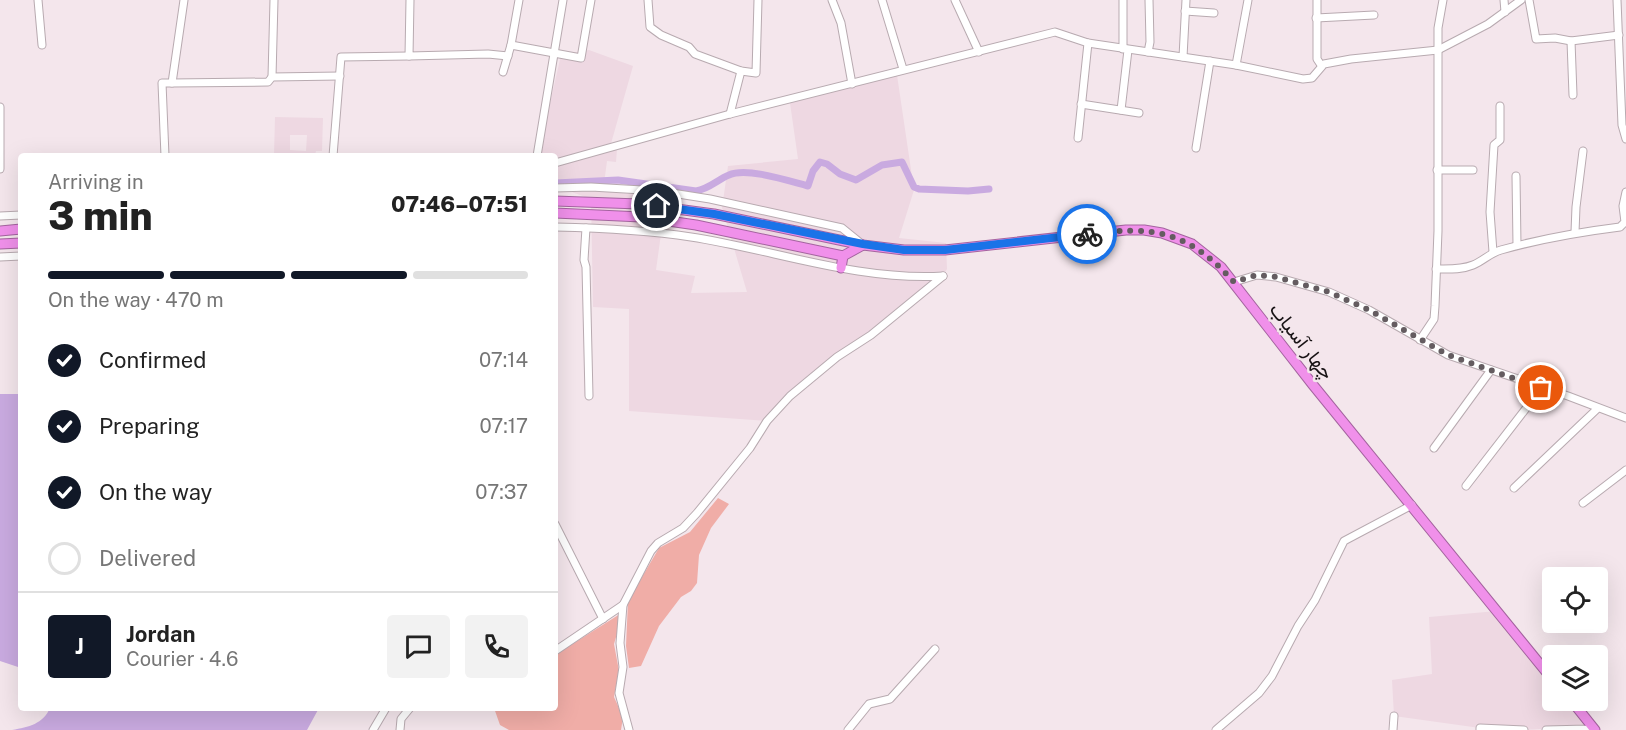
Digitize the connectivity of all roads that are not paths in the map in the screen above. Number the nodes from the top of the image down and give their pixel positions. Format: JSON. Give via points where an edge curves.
{"nodes":[{"id":1,"x":39,"y":0,"type":"edge"},
{"id":2,"x":184,"y":0,"type":"edge"},
{"id":3,"x":274,"y":0,"type":"edge"},
{"id":4,"x":410,"y":0,"type":"edge"},
{"id":5,"x":519,"y":0,"type":"edge"},
{"id":6,"x":563,"y":0,"type":"edge"},
{"id":7,"x":591,"y":0,"type":"edge"},
{"id":8,"x":648,"y":0,"type":"edge"},
{"id":9,"x":758,"y":0,"type":"edge"},
{"id":10,"x":832,"y":0,"type":"edge"},
{"id":11,"x":882,"y":0,"type":"edge"},
{"id":12,"x":955,"y":0,"type":"edge"},
{"id":13,"x":1123,"y":0,"type":"edge"},
{"id":14,"x":1149,"y":0,"type":"edge"},
{"id":15,"x":1186,"y":0,"type":"edge"},
{"id":16,"x":1248,"y":0,"type":"edge"},
{"id":17,"x":1317,"y":0,"type":"edge"},
{"id":18,"x":1443,"y":0,"type":"edge"},
{"id":19,"x":1504,"y":0,"type":"edge"},
{"id":20,"x":1521,"y":0,"type":"edge"},
{"id":21,"x":1529,"y":0,"type":"edge"},
{"id":22,"x":1620,"y":4,"type":"edge"},
{"id":23,"x":1185,"y":11,"type":"junction"},
{"id":24,"x":1505,"y":12,"type":"junction"},
{"id":25,"x":1214,"y":13,"type":"dead end"},
{"id":26,"x":1374,"y":15,"type":"dead end"},
{"id":27,"x":1316,"y":18,"type":"junction"},
{"id":28,"x":1619,"y":35,"type":"junction"},
{"id":29,"x":1571,"y":41,"type":"junction"},
{"id":30,"x":1088,"y":43,"type":"junction"},
{"id":31,"x":42,"y":45,"type":"dead end"},
{"id":32,"x":511,"y":45,"type":"junction"},
{"id":33,"x":1126,"y":49,"type":"junction"},
{"id":34,"x":1438,"y":50,"type":"junction"},
{"id":35,"x":555,"y":52,"type":"junction"},
{"id":36,"x":979,"y":52,"type":"junction"},
{"id":37,"x":1148,"y":52,"type":"junction"},
{"id":38,"x":409,"y":56,"type":"junction"},
{"id":39,"x":508,"y":56,"type":"junction"},
{"id":40,"x":1183,"y":57,"type":"junction"},
{"id":41,"x":1210,"y":61,"type":"junction"},
{"id":42,"x":1236,"y":65,"type":"junction"},
{"id":43,"x":1321,"y":65,"type":"junction"},
{"id":44,"x":903,"y":69,"type":"junction"},
{"id":45,"x":741,"y":71,"type":"junction"},
{"id":46,"x":503,"y":72,"type":"dead end"},
{"id":47,"x":272,"y":76,"type":"junction"},
{"id":48,"x":340,"y":76,"type":"junction"},
{"id":49,"x":172,"y":83,"type":"junction"},
{"id":50,"x":852,"y":84,"type":"junction"},
{"id":51,"x":1573,"y":95,"type":"dead end"},
{"id":52,"x":1081,"y":104,"type":"junction"},
{"id":53,"x":1500,"y":106,"type":"dead end"},
{"id":54,"x":0,"y":107,"type":"edge"},
{"id":55,"x":1121,"y":110,"type":"junction"},
{"id":56,"x":1139,"y":113,"type":"dead end"},
{"id":57,"x":730,"y":114,"type":"junction"},
{"id":58,"x":1078,"y":138,"type":"dead end"},
{"id":59,"x":1626,"y":139,"type":"edge"},
{"id":60,"x":1196,"y":148,"type":"dead end"},
{"id":61,"x":1583,"y":151,"type":"dead end"},
{"id":62,"x":165,"y":153,"type":"edge"},
{"id":63,"x":333,"y":153,"type":"edge"},
{"id":64,"x":538,"y":153,"type":"edge"},
{"id":65,"x":558,"y":162,"type":"edge"},
{"id":66,"x":0,"y":169,"type":"edge"},
{"id":67,"x":1437,"y":170,"type":"junction"},
{"id":68,"x":1473,"y":170,"type":"dead end"},
{"id":69,"x":1516,"y":176,"type":"dead end"},
{"id":70,"x":558,"y":188,"type":"edge"},
{"id":71,"x":1626,"y":192,"type":"edge"},
{"id":72,"x":558,"y":201,"type":"edge"},
{"id":73,"x":558,"y":213,"type":"edge"},
{"id":74,"x":18,"y":215,"type":"edge"},
{"id":75,"x":0,"y":216,"type":"edge"},
{"id":76,"x":558,"y":227,"type":"edge"},
{"id":77,"x":586,"y":228,"type":"junction"},
{"id":78,"x":18,"y":230,"type":"edge"},
{"id":79,"x":0,"y":231,"type":"edge"},
{"id":80,"x":1575,"y":232,"type":"junction"},
{"id":81,"x":18,"y":243,"type":"edge"},
{"id":82,"x":0,"y":244,"type":"edge"},
{"id":83,"x":863,"y":244,"type":"junction"},
{"id":84,"x":1517,"y":245,"type":"junction"},
{"id":85,"x":1493,"y":252,"type":"junction"},
{"id":86,"x":18,"y":256,"type":"edge"},
{"id":87,"x":843,"y":256,"type":"junction"},
{"id":88,"x":0,"y":257,"type":"edge"},
{"id":89,"x":841,"y":268,"type":"junction"},
{"id":90,"x":1436,"y":269,"type":"junction"},
{"id":91,"x":1234,"y":282,"type":"junction"},
{"id":92,"x":1420,"y":340,"type":"junction"},
{"id":93,"x":1491,"y":370,"type":"junction"},
{"id":94,"x":1541,"y":388,"type":"junction"},
{"id":95,"x":588,"y":396,"type":"dead end"},
{"id":96,"x":1597,"y":409,"type":"junction"},
{"id":97,"x":1626,"y":418,"type":"edge"},
{"id":98,"x":1434,"y":448,"type":"dead end"},
{"id":99,"x":1626,"y":470,"type":"edge"},
{"id":100,"x":1466,"y":486,"type":"dead end"},
{"id":101,"x":1514,"y":488,"type":"dead end"},
{"id":102,"x":1583,"y":503,"type":"dead end"},
{"id":103,"x":1412,"y":505,"type":"junction"},
{"id":104,"x":558,"y":530,"type":"edge"},
{"id":105,"x":623,"y":605,"type":"junction"},
{"id":106,"x":603,"y":619,"type":"junction"},
{"id":107,"x":558,"y":649,"type":"edge"},
{"id":108,"x":935,"y":649,"type":"dead end"},
{"id":109,"x":1542,"y":667,"type":"edge"},
{"id":110,"x":384,"y":711,"type":"edge"},
{"id":111,"x":408,"y":711,"type":"edge"},
{"id":112,"x":1580,"y":711,"type":"edge"},
{"id":113,"x":1394,"y":716,"type":"dead end"},
{"id":114,"x":1594,"y":728,"type":"edge"},
{"id":115,"x":373,"y":730,"type":"edge"},
{"id":116,"x":400,"y":730,"type":"edge"},
{"id":117,"x":628,"y":730,"type":"edge"},
{"id":118,"x":848,"y":730,"type":"edge"},
{"id":119,"x":1216,"y":730,"type":"edge"},
{"id":120,"x":1394,"y":730,"type":"edge"},
{"id":121,"x":1480,"y":730,"type":"edge"},
{"id":122,"x":1524,"y":730,"type":"edge"},
{"id":123,"x":1546,"y":730,"type":"edge"}],
"edges":[{"from":1,"to":31,"type":"street"},
{"from":2,"to":49,"type":"street"},
{"from":3,"to":47,"type":"street"},
{"from":4,"to":38,"type":"street"},
{"from":5,"to":32,"type":"street"},
{"from":6,"to":35,"type":"street"},
{"from":7,"to":35,"type":"street","via":[[581,58]]},
{"from":8,"to":45,"type":"street","via":[[650,27],[695,54]]},
{"from":9,"to":45,"type":"street","via":[[756,73]]},
{"from":10,"to":50,"type":"street","via":[[841,23]]},
{"from":11,"to":44,"type":"street"},
{"from":12,"to":36,"type":"street"},
{"from":13,"to":33,"type":"street"},
{"from":14,"to":37,"type":"street"},
{"from":15,"to":23,"type":"street"},
{"from":16,"to":42,"type":"street"},
{"from":17,"to":27,"type":"street"},
{"from":18,"to":34,"type":"street"},
{"from":19,"to":24,"type":"street"},
{"from":20,"to":24,"type":"street"},
{"from":21,"to":29,"type":"street","via":[[1536,39]]},
{"from":22,"to":28,"type":"street"},
{"from":23,"to":25,"type":"street"},
{"from":23,"to":40,"type":"street"},
{"from":24,"to":34,"type":"street"},
{"from":26,"to":27,"type":"street"},
{"from":27,"to":43,"type":"street","via":[[1317,59]]},
{"from":28,"to":29,"type":"street"},
{"from":28,"to":59,"type":"street","via":[[1622,125]]},
{"from":29,"to":51,"type":"street"},
{"from":30,"to":33,"type":"street"},
{"from":30,"to":36,"type":"street","via":[[1055,32]]},
{"from":30,"to":52,"type":"street"},
{"from":32,"to":35,"type":"street"},
{"from":32,"to":39,"type":"street"},
{"from":33,"to":37,"type":"street"},
{"from":33,"to":55,"type":"street"},
{"from":34,"to":43,"type":"street"},
{"from":34,"to":67,"type":"street"},
{"from":35,"to":64,"type":"street"},
{"from":36,"to":44,"type":"street"},
{"from":37,"to":40,"type":"street"},
{"from":38,"to":39,"type":"street"},
{"from":38,"to":48,"type":"street","via":[[341,57]]},
{"from":39,"to":46,"type":"street"},
{"from":40,"to":41,"type":"street"},
{"from":41,"to":42,"type":"street"},
{"from":41,"to":60,"type":"street"},
{"from":42,"to":43,"type":"street","via":[[1303,79],[1316,75]]},
{"from":44,"to":50,"type":"street"},
{"from":45,"to":57,"type":"street"},
{"from":47,"to":48,"type":"street"},
{"from":47,"to":49,"type":"street","via":[[268,82]]},
{"from":48,"to":63,"type":"street"},
{"from":49,"to":62,"type":"street","via":[[162,83]]},
{"from":50,"to":57,"type":"street"},
{"from":52,"to":55,"type":"street"},
{"from":52,"to":58,"type":"street"},
{"from":53,"to":85,"type":"street","via":[[1500,140],[1494,145],[1490,212]]},
{"from":54,"to":66,"type":"street"},
{"from":55,"to":56,"type":"street"},
{"from":57,"to":65,"type":"street"},
{"from":61,"to":80,"type":"street"},
{"from":67,"to":68,"type":"street"},
{"from":67,"to":90,"type":"street"},
{"from":69,"to":84,"type":"street"},
{"from":70,"to":83,"type":"street","via":[[658,191],[710,200],[842,228]]},
{"from":71,"to":80,"type":"street","via":[[1625,222],[1620,227]]},
{"from":72,"to":83,"type":"highway","name":"چهار آسیاب","via":[[639,204],[714,214]]},
{"from":73,"to":87,"type":"highway","via":[[641,217],[696,225]]},
{"from":74,"to":75,"type":"street"},
{"from":76,"to":77,"type":"street"},
{"from":77,"to":89,"type":"street","via":[[691,237]]},
{"from":77,"to":95,"type":"street"},
{"from":78,"to":79,"type":"highway"},
{"from":80,"to":84,"type":"street"},
{"from":81,"to":82,"type":"highway"},
{"from":83,"to":87,"type":"highway"},
{"from":83,"to":91,"type":"highway","name":"چهار آسیاب","via":[[945,250],[1144,230],[1192,244]]},
{"from":84,"to":85,"type":"street"},
{"from":85,"to":90,"type":"street","via":[[1475,265]]},
{"from":86,"to":88,"type":"street"},
{"from":87,"to":89,"type":"highway"},
{"from":89,"to":105,"type":"street","via":[[943,276],[790,396],[766,421],[750,448],[697,513],[651,551]]},
{"from":90,"to":92,"type":"street","via":[[1434,319]]},
{"from":91,"to":92,"type":"street","via":[[1257,275],[1319,289],[1348,299]]},
{"from":91,"to":103,"type":"highway","name":"چهار آسیاب"},
{"from":92,"to":93,"type":"street"},
{"from":93,"to":94,"type":"street"},
{"from":93,"to":98,"type":"street"},
{"from":94,"to":96,"type":"street"},
{"from":94,"to":100,"type":"street"},
{"from":96,"to":97,"type":"street"},
{"from":96,"to":101,"type":"street"},
{"from":99,"to":102,"type":"street"},
{"from":103,"to":109,"type":"highway","name":"چهار آسیاب"},
{"from":103,"to":119,"type":"street","via":[[1344,541],[1272,676],[1259,693]]},
{"from":104,"to":106,"type":"street"},
{"from":105,"to":106,"type":"street"},
{"from":105,"to":117,"type":"street","via":[[619,693]]},
{"from":106,"to":107,"type":"street"},
{"from":108,"to":118,"type":"street","via":[[890,699],[869,704]]},
{"from":110,"to":115,"type":"street"},
{"from":111,"to":116,"type":"street","via":[[401,719]]},
{"from":112,"to":114,"type":"highway"},
{"from":113,"to":120,"type":"street"},
{"from":114,"to":123,"type":"street"},
{"from":121,"to":122,"type":"street"}]}
